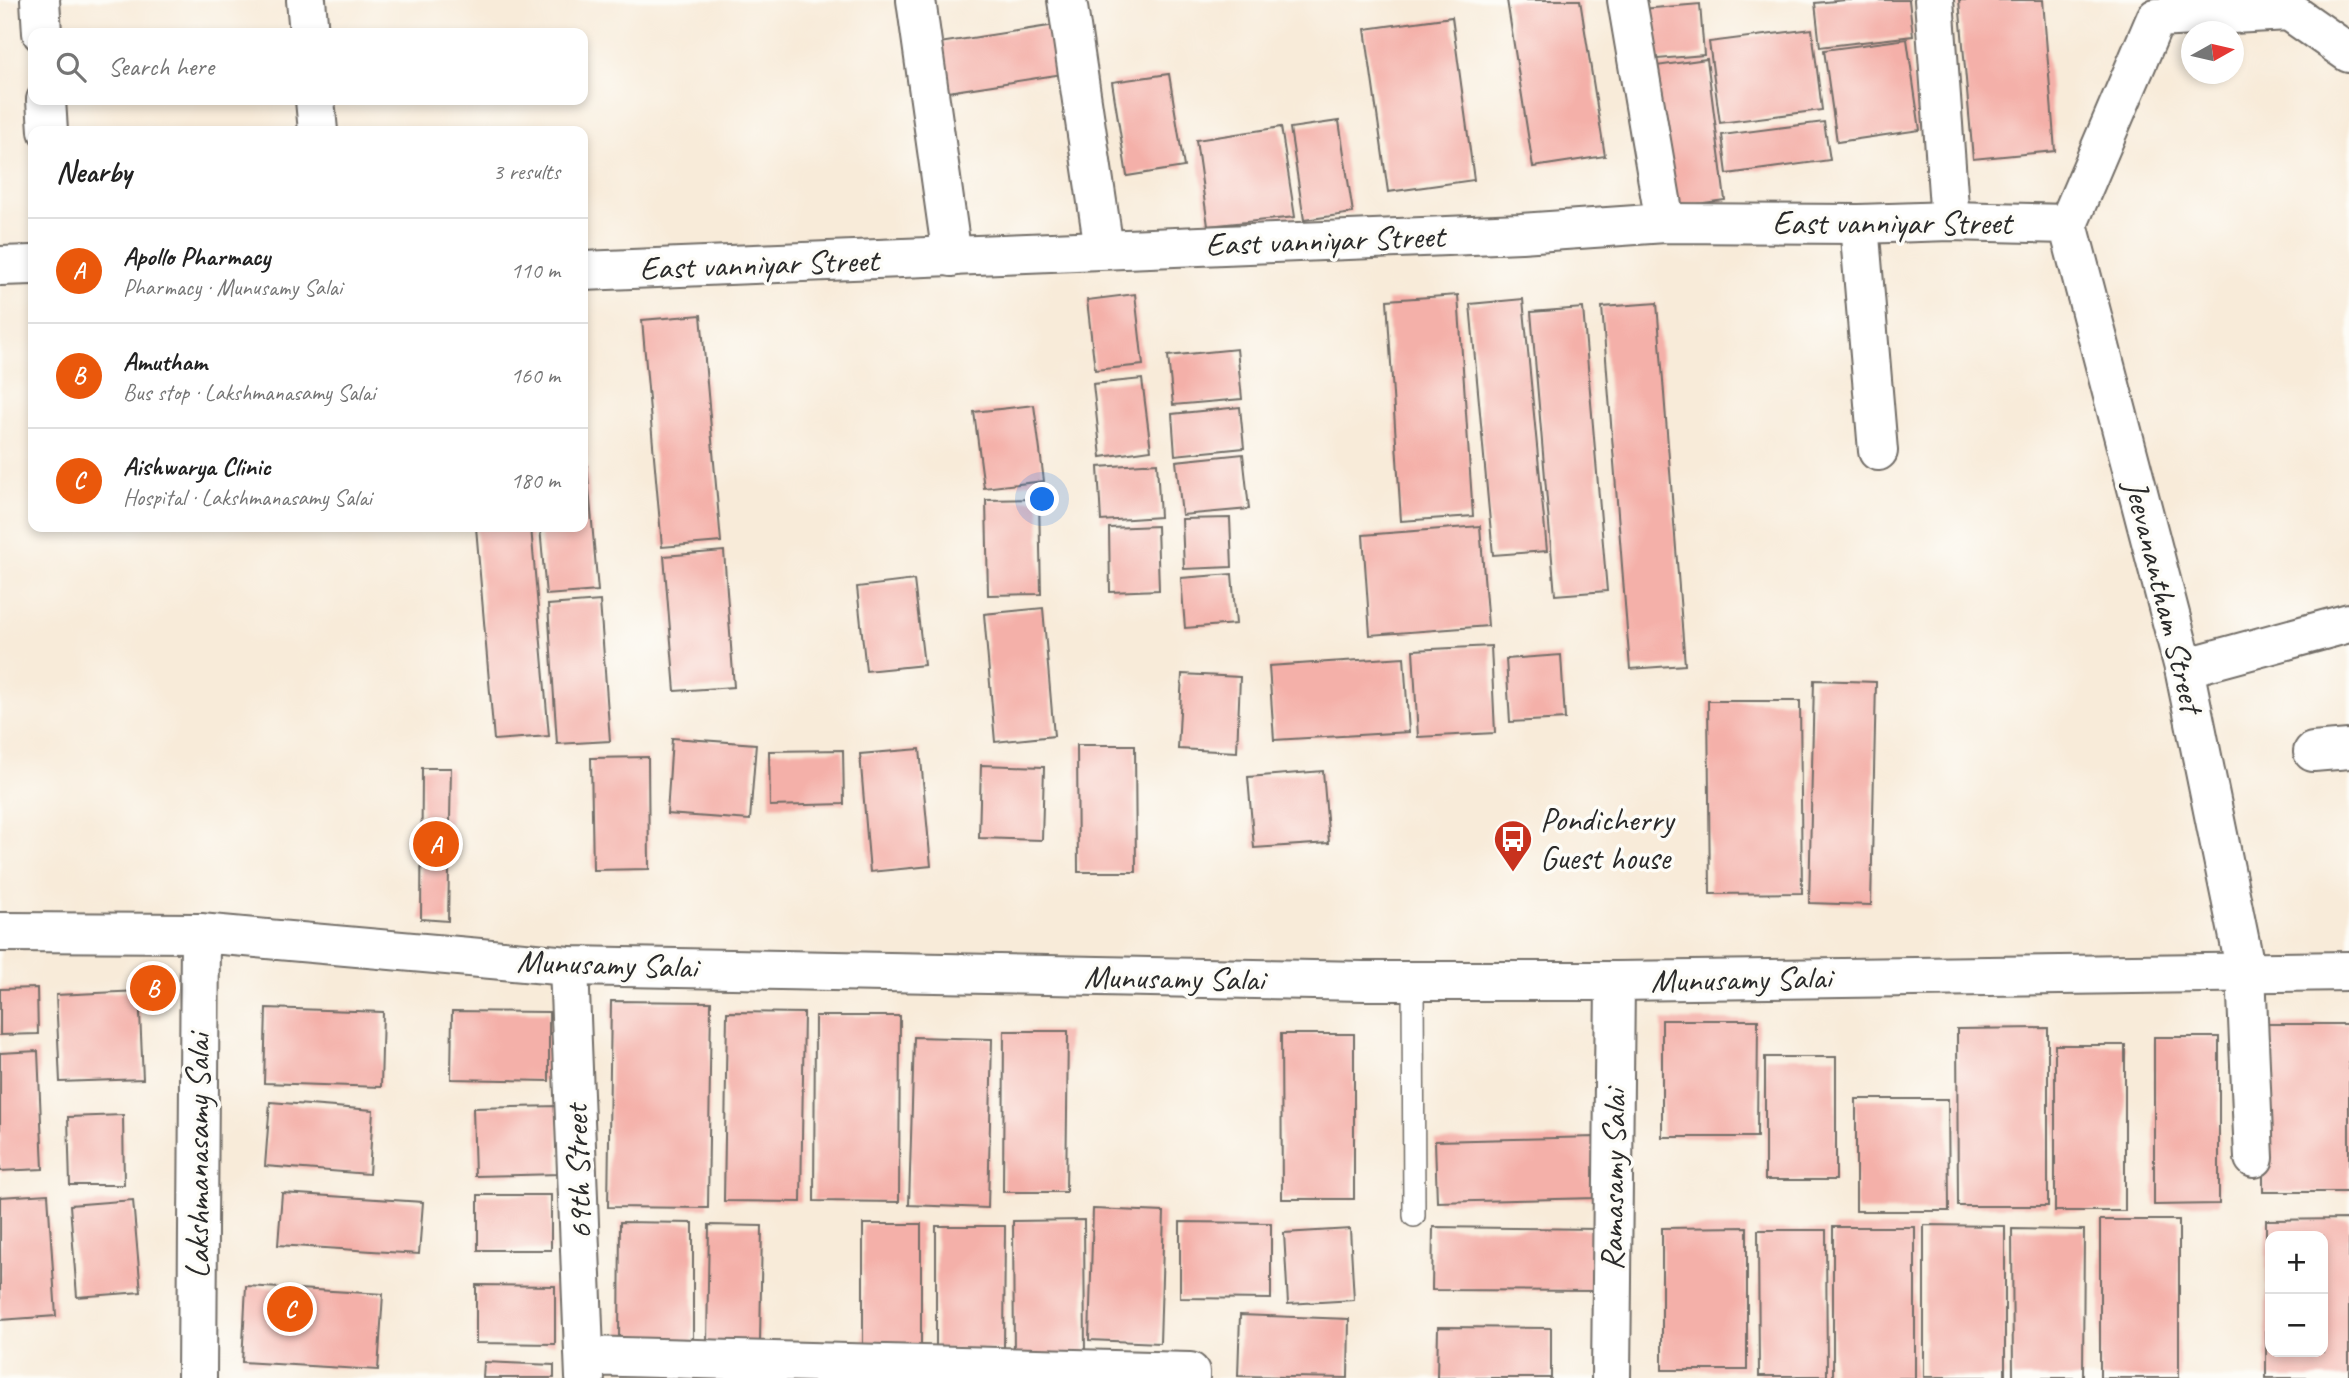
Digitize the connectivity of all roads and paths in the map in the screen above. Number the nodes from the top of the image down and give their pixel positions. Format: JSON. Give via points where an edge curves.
{"nodes":[{"id":1,"x":40,"y":0,"type":"edge"},
{"id":2,"x":306,"y":0,"type":"edge"},
{"id":3,"x":916,"y":0,"type":"edge"},
{"id":4,"x":1067,"y":0,"type":"edge"},
{"id":5,"x":1627,"y":0,"type":"edge"},
{"id":6,"x":1934,"y":0,"type":"edge"},
{"id":7,"x":2155,"y":9,"type":"edge"},
{"id":8,"x":42,"y":28,"type":"edge"},
{"id":9,"x":309,"y":28,"type":"edge"},
{"id":10,"x":2349,"y":53,"type":"edge"},
{"id":11,"x":46,"y":105,"type":"edge"},
{"id":12,"x":315,"y":105,"type":"edge"},
{"id":13,"x":48,"y":126,"type":"edge"},
{"id":14,"x":318,"y":126,"type":"edge"},
{"id":15,"x":1950,"y":221,"type":"junction"},
{"id":16,"x":1665,"y":223,"type":"junction"},
{"id":17,"x":1859,"y":224,"type":"junction"},
{"id":18,"x":2068,"y":224,"type":"junction"},
{"id":19,"x":1104,"y":249,"type":"junction"},
{"id":20,"x":952,"y":257,"type":"junction"},
{"id":21,"x":28,"y":265,"type":"edge"},
{"id":22,"x":0,"y":266,"type":"edge"},
{"id":23,"x":588,"y":271,"type":"edge"},
{"id":24,"x":1878,"y":451,"type":"dead end"},
{"id":25,"x":2349,"y":623,"type":"edge"},
{"id":26,"x":2185,"y":668,"type":"junction"},
{"id":27,"x":0,"y":932,"type":"edge"},
{"id":28,"x":200,"y":933,"type":"junction"},
{"id":29,"x":569,"y":966,"type":"junction"},
{"id":30,"x":2349,"y":971,"type":"edge"},
{"id":31,"x":2246,"y":972,"type":"junction"},
{"id":32,"x":1413,"y":981,"type":"junction"},
{"id":33,"x":1615,"y":981,"type":"junction"},
{"id":34,"x":2254,"y":1158,"type":"dead end"},
{"id":35,"x":1414,"y":1216,"type":"dead end"},
{"id":36,"x":585,"y":1367,"type":"edge"},
{"id":37,"x":798,"y":1370,"type":"edge"},
{"id":38,"x":974,"y":1372,"type":"edge"},
{"id":39,"x":1190,"y":1375,"type":"edge"},
{"id":40,"x":197,"y":1378,"type":"edge"},
{"id":41,"x":1611,"y":1378,"type":"edge"}],
"edges":[{"from":1,"to":8,"type":"street"},
{"from":2,"to":9,"type":"street"},
{"from":3,"to":20,"type":"street"},
{"from":4,"to":19,"type":"street"},
{"from":5,"to":16,"type":"street"},
{"from":6,"to":15,"type":"street"},
{"from":7,"to":10,"type":"street","via":[[2289,11]]},
{"from":7,"to":18,"type":"street"},
{"from":11,"to":13,"type":"street"},
{"from":12,"to":14,"type":"street"},
{"from":15,"to":17,"type":"street","name":"East vanniyar Street"},
{"from":15,"to":18,"type":"street","name":"East vanniyar Street"},
{"from":16,"to":17,"type":"street","name":"East vanniyar Street"},
{"from":16,"to":19,"type":"street","name":"East vanniyar Street"},
{"from":17,"to":24,"type":"street"},
{"from":18,"to":26,"type":"street","name":"Jeevanantham Street"},
{"from":19,"to":20,"type":"street","name":"East vanniyar Street"},
{"from":20,"to":23,"type":"street","name":"East vanniyar Street"},
{"from":21,"to":22,"type":"street"},
{"from":25,"to":26,"type":"street"},
{"from":26,"to":31,"type":"street","name":"Jeevanantham Street"},
{"from":27,"to":28,"type":"street","name":"Munusamy Salai"},
{"from":28,"to":29,"type":"street","name":"Munusamy Salai"},
{"from":28,"to":40,"type":"street","name":"Lakshmanasamy Salai"},
{"from":29,"to":32,"type":"street","name":"Munusamy Salai"},
{"from":29,"to":36,"type":"street","name":"69th Street"},
{"from":30,"to":31,"type":"street","name":"Munusamy Salai"},
{"from":31,"to":33,"type":"street","name":"Munusamy Salai"},
{"from":31,"to":34,"type":"street","name":"Jeevanantham Street"},
{"from":32,"to":33,"type":"street","name":"Munusamy Salai"},
{"from":32,"to":35,"type":"lane"},
{"from":33,"to":41,"type":"street","name":"Ramasamy Salai"},
{"from":36,"to":37,"type":"street"},
{"from":37,"to":38,"type":"street"},
{"from":38,"to":39,"type":"street"}]}
